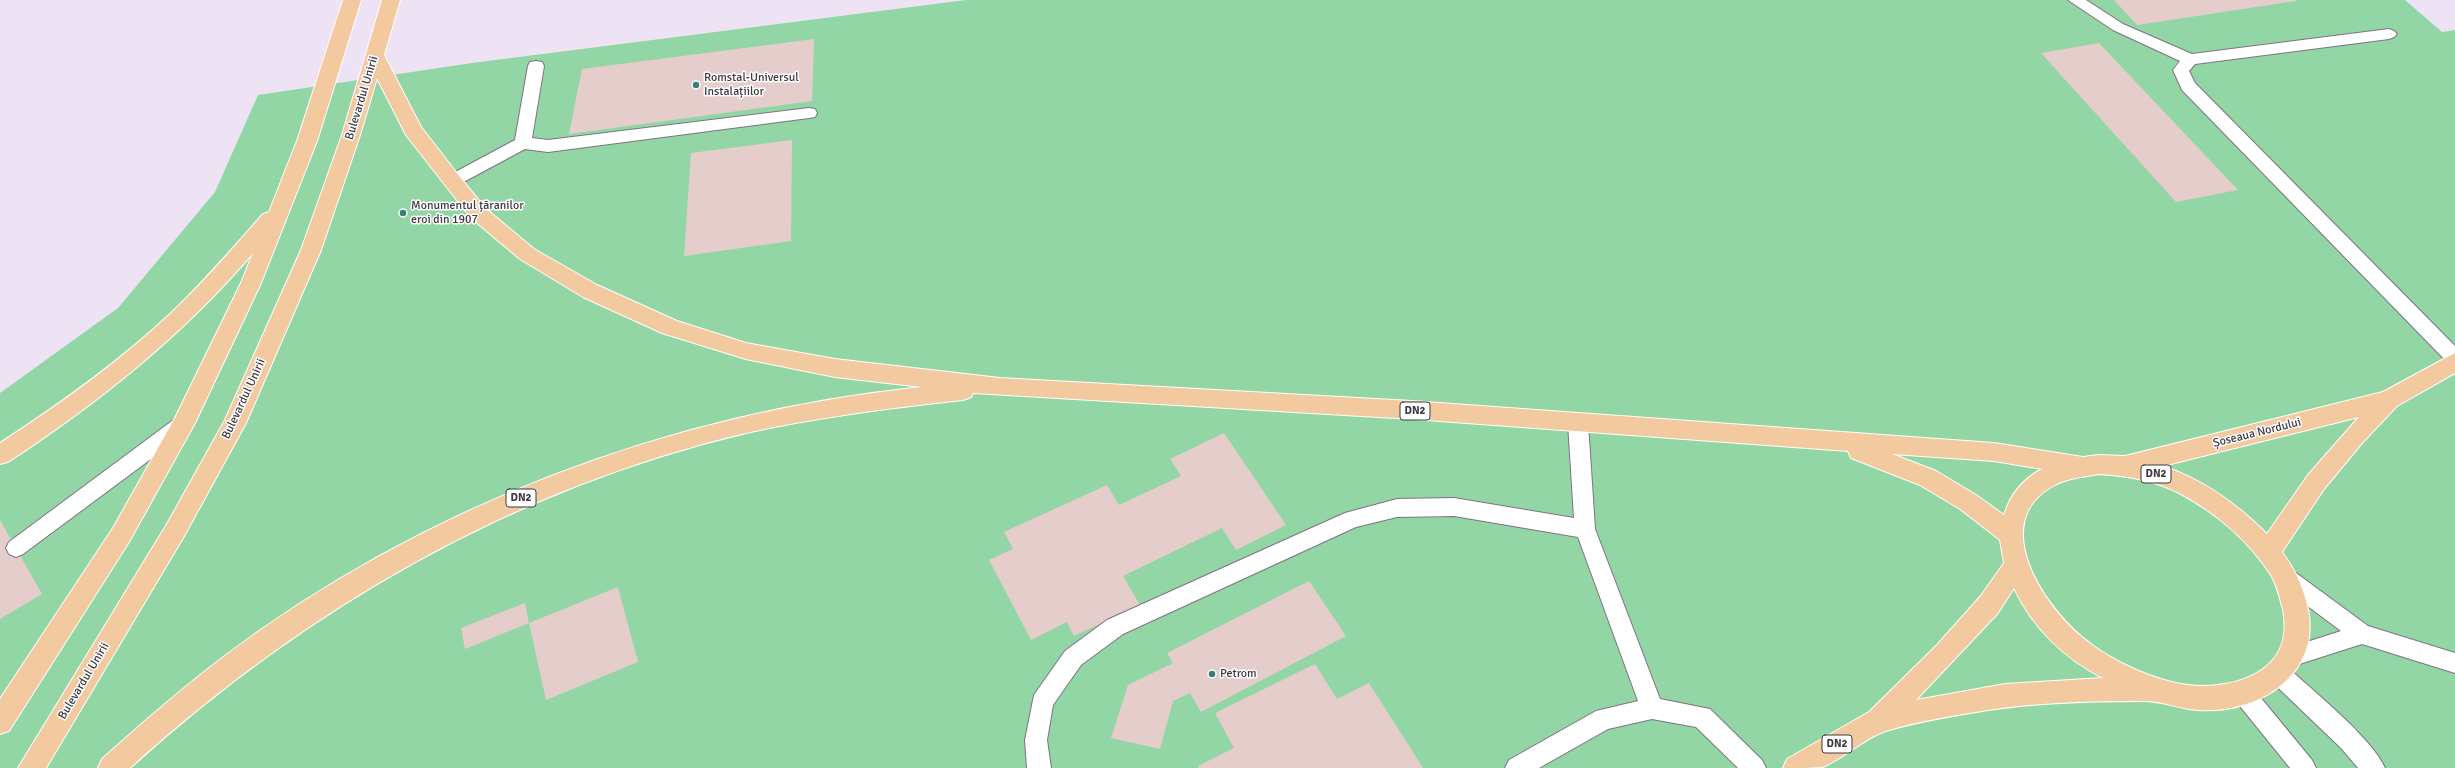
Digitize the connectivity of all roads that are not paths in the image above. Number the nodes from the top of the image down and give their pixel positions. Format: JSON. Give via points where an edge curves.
{"nodes":[{"id":1,"x":352,"y":0,"type":"edge"},
{"id":2,"x":391,"y":0,"type":"edge"},
{"id":3,"x":2075,"y":0,"type":"edge"},
{"id":4,"x":2390,"y":34,"type":"dead end"},
{"id":5,"x":375,"y":56,"type":"junction"},
{"id":6,"x":2190,"y":59,"type":"junction"},
{"id":7,"x":536,"y":66,"type":"dead end"},
{"id":8,"x":809,"y":113,"type":"dead end"},
{"id":9,"x":523,"y":143,"type":"junction"},
{"id":10,"x":452,"y":181,"type":"junction"},
{"id":11,"x":280,"y":207,"type":"junction"},
{"id":12,"x":2455,"y":358,"type":"edge"},
{"id":13,"x":2455,"y":362,"type":"edge"},
{"id":14,"x":1000,"y":387,"type":"junction"},
{"id":15,"x":2389,"y":400,"type":"junction"},
{"id":16,"x":1578,"y":423,"type":"junction"},
{"id":17,"x":184,"y":424,"type":"junction"},
{"id":18,"x":1829,"y":442,"type":"junction"},
{"id":19,"x":0,"y":454,"type":"edge"},
{"id":20,"x":2081,"y":466,"type":"junction"},
{"id":21,"x":2125,"y":466,"type":"junction"},
{"id":22,"x":1586,"y":529,"type":"junction"},
{"id":23,"x":2012,"y":535,"type":"junction"},
{"id":24,"x":16,"y":548,"type":"dead end"},
{"id":25,"x":2269,"y":551,"type":"junction"},
{"id":26,"x":2016,"y":566,"type":"junction"},
{"id":27,"x":2285,"y":577,"type":"junction"},
{"id":28,"x":2362,"y":634,"type":"junction"},
{"id":29,"x":2455,"y":663,"type":"edge"},
{"id":30,"x":2284,"y":665,"type":"junction"},
{"id":31,"x":2153,"y":689,"type":"junction"},
{"id":32,"x":2243,"y":693,"type":"junction"},
{"id":33,"x":1652,"y":708,"type":"junction"},
{"id":34,"x":1878,"y":721,"type":"junction"},
{"id":35,"x":0,"y":722,"type":"edge"},
{"id":36,"x":31,"y":768,"type":"edge"},
{"id":37,"x":111,"y":768,"type":"edge"},
{"id":38,"x":1039,"y":768,"type":"edge"},
{"id":39,"x":1517,"y":768,"type":"edge"},
{"id":40,"x":1754,"y":768,"type":"edge"},
{"id":41,"x":1796,"y":768,"type":"edge"},
{"id":42,"x":2304,"y":768,"type":"edge"},
{"id":43,"x":2372,"y":768,"type":"edge"}],
"edges":[{"from":1,"to":11,"type":"main road","via":[[307,141]]},
{"from":2,"to":5,"type":"main road","name":"Bulevardul Unirii"},
{"from":3,"to":6,"type":"lane","via":[[2118,27]]},
{"from":4,"to":6,"type":"lane"},
{"from":5,"to":10,"type":"main road","via":[[413,130]]},
{"from":5,"to":36,"type":"main road","name":"Bulevardul Unirii","via":[[311,250],[235,423],[175,531]]},
{"from":6,"to":12,"type":"lane","via":[[2181,70],[2188,86]]},
{"from":7,"to":9,"type":"lane"},
{"from":8,"to":9,"type":"lane","via":[[548,146]]},
{"from":9,"to":10,"type":"lane"},
{"from":10,"to":14,"type":"main road","via":[[478,212],[527,254],[590,291],[670,327],[746,350],[836,368]]},
{"from":11,"to":17,"type":"main road","via":[[251,283]]},
{"from":11,"to":19,"type":"main road","via":[[200,298],[119,370],[47,424]]},
{"from":13,"to":15,"type":"main road","name":"Șoseaua Nordului","number":"DN2"},
{"from":14,"to":16,"type":"main road","number":"DN2","via":[[1412,410]]},
{"from":14,"to":37,"type":"main road","number":"DN2","via":[[840,406],[768,420],[655,448],[540,489],[410,551],[306,614],[211,682]]},
{"from":15,"to":21,"type":"main road","name":"Șoseaua Nordului","number":"DN2"},
{"from":15,"to":25,"type":"main road","name":"Șoseaua Nordului","number":"DN2","via":[[2354,436],[2316,482]]},
{"from":16,"to":18,"type":"main road","number":"DN2"},
{"from":16,"to":22,"type":"lane"},
{"from":17,"to":24,"type":"lane"},
{"from":17,"to":35,"type":"main road","via":[[121,535]]},
{"from":18,"to":20,"type":"main road","number":"DN2","via":[[1994,452]]},
{"from":18,"to":23,"type":"main road","number":"DN2","via":[[1885,460],[1928,478],[1968,502]]},
{"from":20,"to":21,"type":"main road","number":"DN2"},
{"from":20,"to":23,"type":"main road","number":"DN2","via":[[2053,474],[2031,489],[2017,509]]},
{"from":21,"to":25,"type":"main road","number":"DN2","via":[[2165,476],[2204,495],[2240,520]]},
{"from":22,"to":33,"type":"lane"},
{"from":22,"to":38,"type":"lane","via":[[1454,507],[1397,508],[1352,520],[1115,627],[1073,658],[1042,702],[1036,740]]},
{"from":23,"to":26,"type":"main road","number":"DN2"},
{"from":25,"to":27,"type":"main road","number":"DN2"},
{"from":26,"to":31,"type":"main road","number":"DN2","via":[[2034,603],[2065,638],[2106,668]]},
{"from":26,"to":34,"type":"main road","number":"DN2","via":[[1989,605],[1946,653]]},
{"from":27,"to":28,"type":"lane"},
{"from":27,"to":30,"type":"main road","number":"DN2","via":[[2295,605],[2296,632]]},
{"from":28,"to":29,"type":"lane"},
{"from":28,"to":30,"type":"lane"},
{"from":30,"to":32,"type":"main road","number":"DN2","via":[[2262,685]]},
{"from":30,"to":43,"type":"lane"},
{"from":31,"to":32,"type":"main road","number":"DN2","via":[[2200,698]]},
{"from":31,"to":34,"type":"main road","number":"DN2","via":[[2077,691],[1991,698]]},
{"from":32,"to":42,"type":"lane"},
{"from":33,"to":39,"type":"lane","via":[[1604,719]]},
{"from":33,"to":40,"type":"lane","via":[[1702,717]]},
{"from":34,"to":41,"type":"main road","number":"DN2"}]}
